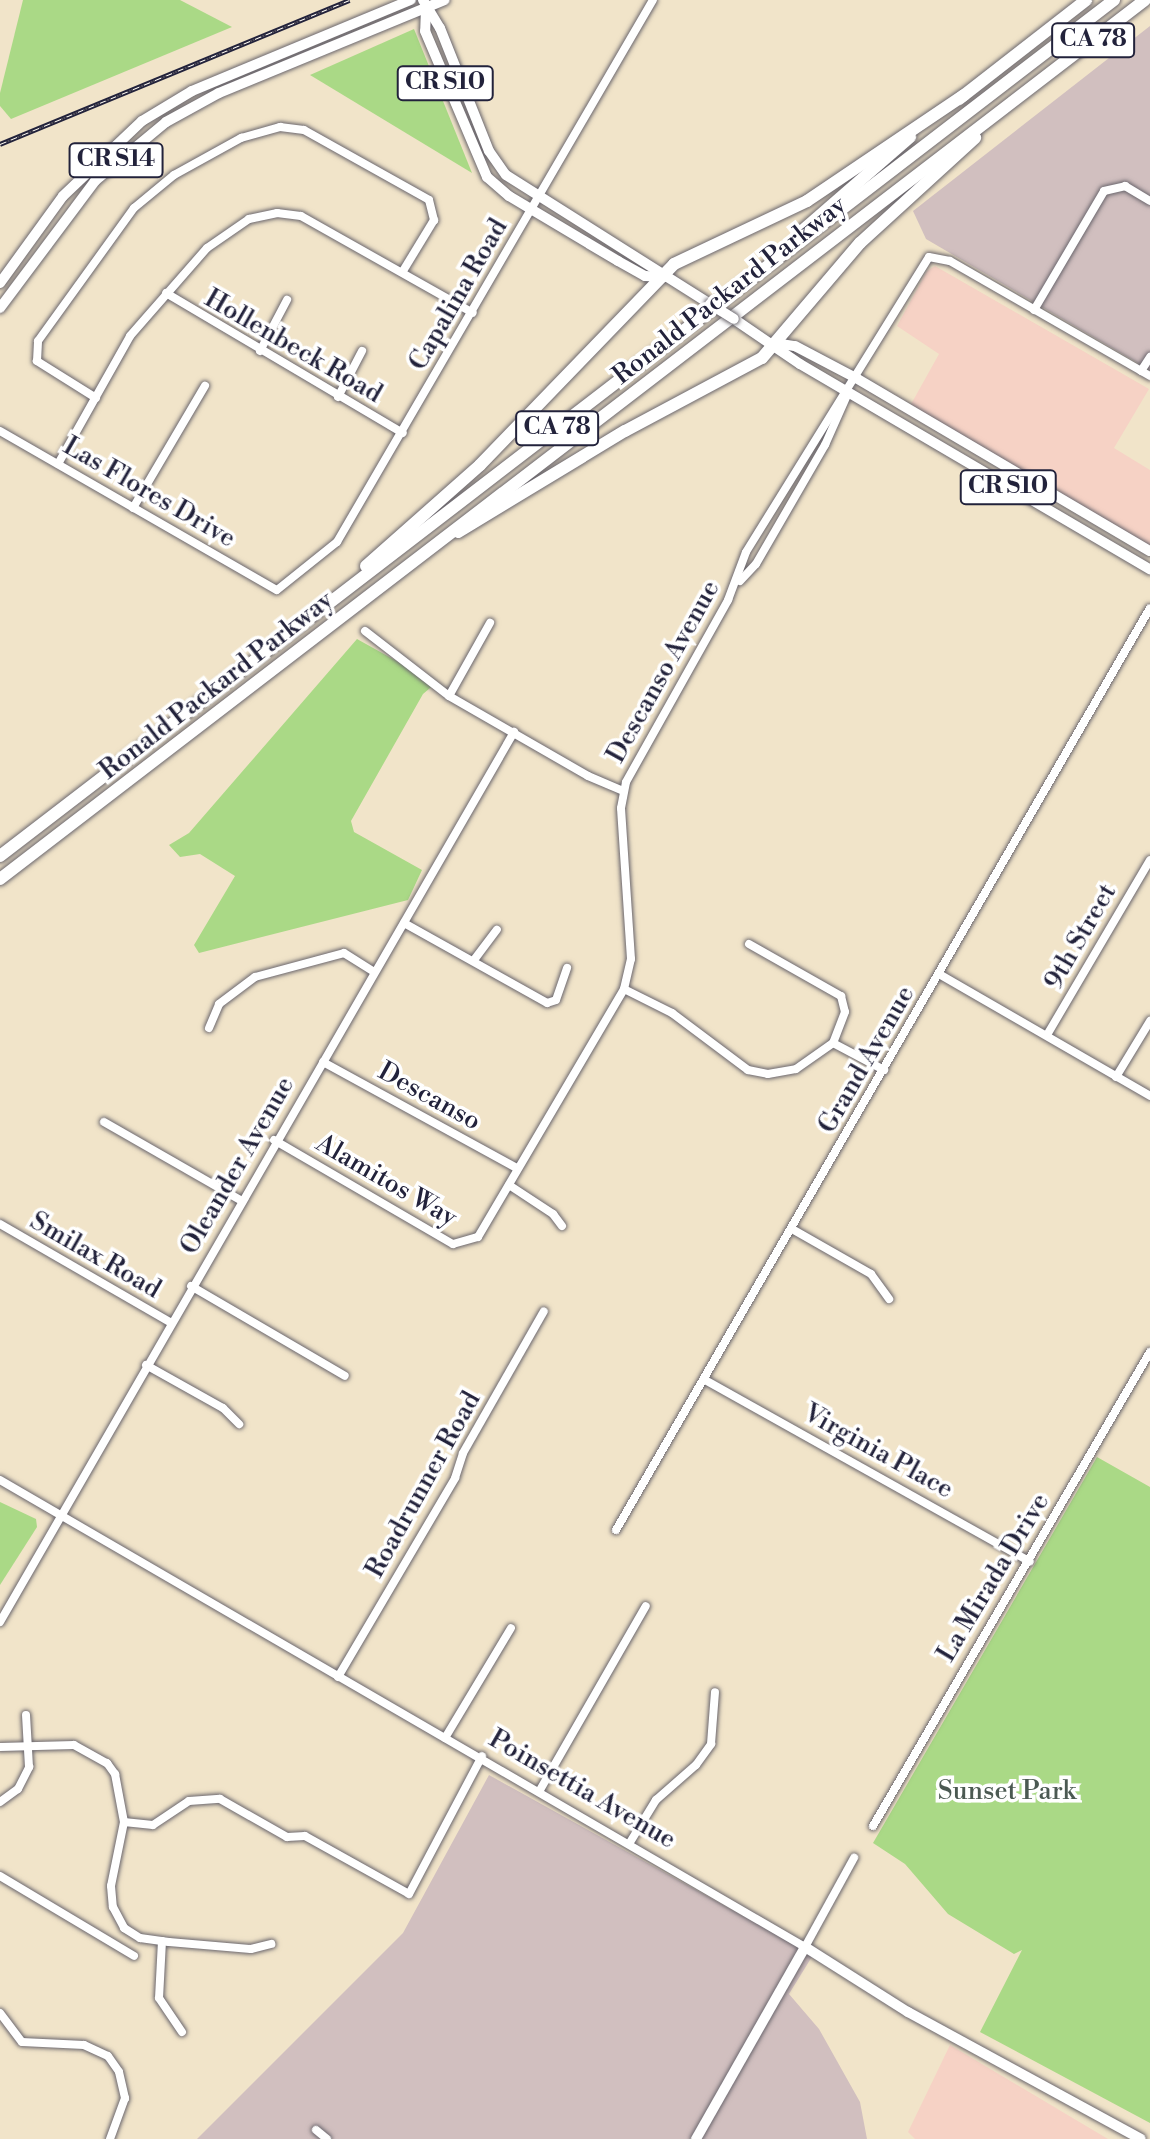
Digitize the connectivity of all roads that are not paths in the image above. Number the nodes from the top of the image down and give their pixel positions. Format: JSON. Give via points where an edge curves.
{"nodes":[{"id":1,"x":411,"y":0,"type":"edge"},
{"id":2,"x":445,"y":0,"type":"edge"},
{"id":3,"x":653,"y":0,"type":"edge"},
{"id":4,"x":1086,"y":0,"type":"edge"},
{"id":5,"x":1114,"y":0,"type":"edge"},
{"id":6,"x":1145,"y":0,"type":"edge"},
{"id":7,"x":424,"y":4,"type":"edge"},
{"id":8,"x":1040,"y":80,"type":"junction"},
{"id":9,"x":964,"y":95,"type":"junction"},
{"id":10,"x":539,"y":197,"type":"junction"},
{"id":11,"x":1150,"y":201,"type":"edge"},
{"id":12,"x":532,"y":210,"type":"junction"},
{"id":13,"x":403,"y":271,"type":"junction"},
{"id":14,"x":664,"y":277,"type":"junction"},
{"id":15,"x":0,"y":283,"type":"edge"},
{"id":16,"x":733,"y":292,"type":"junction"},
{"id":17,"x":166,"y":293,"type":"junction"},
{"id":18,"x":287,"y":300,"type":"dead end"},
{"id":19,"x":0,"y":308,"type":"edge"},
{"id":20,"x":1034,"y":310,"type":"junction"},
{"id":21,"x":473,"y":313,"type":"junction"},
{"id":22,"x":775,"y":343,"type":"junction"},
{"id":23,"x":260,"y":351,"type":"junction"},
{"id":24,"x":362,"y":351,"type":"dead end"},
{"id":25,"x":1150,"y":357,"type":"edge"},
{"id":26,"x":1146,"y":374,"type":"edge"},
{"id":27,"x":856,"y":378,"type":"junction"},
{"id":28,"x":205,"y":386,"type":"dead end"},
{"id":29,"x":848,"y":393,"type":"junction"},
{"id":30,"x":338,"y":397,"type":"junction"},
{"id":31,"x":96,"y":398,"type":"junction"},
{"id":32,"x":0,"y":431,"type":"edge"},
{"id":33,"x":403,"y":433,"type":"junction"},
{"id":34,"x":58,"y":464,"type":"junction"},
{"id":35,"x":133,"y":508,"type":"junction"},
{"id":36,"x":1102,"y":522,"type":"junction"},
{"id":37,"x":1073,"y":524,"type":"junction"},
{"id":38,"x":447,"y":535,"type":"junction"},
{"id":39,"x":1150,"y":551,"type":"edge"},
{"id":40,"x":1150,"y":569,"type":"edge"},
{"id":41,"x":736,"y":584,"type":"junction"},
{"id":42,"x":277,"y":590,"type":"joint"},
{"id":43,"x":1150,"y":608,"type":"edge"},
{"id":44,"x":490,"y":623,"type":"dead end"},
{"id":45,"x":299,"y":626,"type":"junction"},
{"id":46,"x":365,"y":631,"type":"dead end"},
{"id":47,"x":449,"y":696,"type":"junction"},
{"id":48,"x":514,"y":732,"type":"junction"},
{"id":49,"x":623,"y":791,"type":"junction"},
{"id":50,"x":0,"y":856,"type":"edge"},
{"id":51,"x":1150,"y":860,"type":"edge"},
{"id":52,"x":0,"y":879,"type":"edge"},
{"id":53,"x":404,"y":923,"type":"junction"},
{"id":54,"x":497,"y":930,"type":"dead end"},
{"id":55,"x":749,"y":944,"type":"dead end"},
{"id":56,"x":474,"y":960,"type":"junction"},
{"id":57,"x":567,"y":968,"type":"dead end"},
{"id":58,"x":373,"y":971,"type":"junction"},
{"id":59,"x":939,"y":974,"type":"junction"},
{"id":60,"x":624,"y":989,"type":"junction"},
{"id":61,"x":1150,"y":1021,"type":"edge"},
{"id":62,"x":209,"y":1028,"type":"dead end"},
{"id":63,"x":1047,"y":1035,"type":"junction"},
{"id":64,"x":833,"y":1043,"type":"junction"},
{"id":65,"x":323,"y":1062,"type":"junction"},
{"id":66,"x":884,"y":1070,"type":"junction"},
{"id":67,"x":1116,"y":1077,"type":"junction"},
{"id":68,"x":1150,"y":1096,"type":"edge"},
{"id":69,"x":104,"y":1122,"type":"dead end"},
{"id":70,"x":274,"y":1140,"type":"junction"},
{"id":71,"x":517,"y":1168,"type":"junction"},
{"id":72,"x":509,"y":1185,"type":"junction"},
{"id":73,"x":240,"y":1200,"type":"junction"},
{"id":74,"x":0,"y":1224,"type":"edge"},
{"id":75,"x":562,"y":1226,"type":"dead end"},
{"id":76,"x":792,"y":1229,"type":"junction"},
{"id":77,"x":478,"y":1237,"type":"joint"},
{"id":78,"x":191,"y":1286,"type":"junction"},
{"id":79,"x":889,"y":1299,"type":"dead end"},
{"id":80,"x":544,"y":1311,"type":"dead end"},
{"id":81,"x":170,"y":1322,"type":"junction"},
{"id":82,"x":1149,"y":1357,"type":"edge"},
{"id":83,"x":146,"y":1365,"type":"junction"},
{"id":84,"x":345,"y":1376,"type":"dead end"},
{"id":85,"x":705,"y":1380,"type":"junction"},
{"id":86,"x":239,"y":1424,"type":"dead end"},
{"id":87,"x":0,"y":1480,"type":"edge"},
{"id":88,"x":62,"y":1516,"type":"junction"},
{"id":89,"x":616,"y":1530,"type":"dead end"},
{"id":90,"x":1030,"y":1562,"type":"junction"},
{"id":91,"x":646,"y":1606,"type":"dead end"},
{"id":92,"x":0,"y":1622,"type":"edge"},
{"id":93,"x":511,"y":1628,"type":"dead end"},
{"id":94,"x":338,"y":1677,"type":"junction"},
{"id":95,"x":715,"y":1692,"type":"dead end"},
{"id":96,"x":26,"y":1715,"type":"dead end"},
{"id":97,"x":445,"y":1738,"type":"junction"},
{"id":98,"x":29,"y":1746,"type":"junction"},
{"id":99,"x":0,"y":1747,"type":"edge"},
{"id":100,"x":482,"y":1756,"type":"junction"},
{"id":101,"x":540,"y":1790,"type":"junction"},
{"id":102,"x":0,"y":1802,"type":"edge"},
{"id":103,"x":124,"y":1822,"type":"junction"},
{"id":104,"x":873,"y":1826,"type":"dead end"},
{"id":105,"x":629,"y":1844,"type":"junction"},
{"id":106,"x":854,"y":1858,"type":"dead end"},
{"id":107,"x":0,"y":1876,"type":"edge"},
{"id":108,"x":162,"y":1941,"type":"junction"},
{"id":109,"x":271,"y":1944,"type":"dead end"},
{"id":110,"x":805,"y":1947,"type":"junction"},
{"id":111,"x":134,"y":1956,"type":"dead end"},
{"id":112,"x":0,"y":2013,"type":"edge"},
{"id":113,"x":182,"y":2032,"type":"dead end"},
{"id":114,"x":316,"y":2130,"type":"dead end"},
{"id":115,"x":110,"y":2139,"type":"edge"},
{"id":116,"x":327,"y":2139,"type":"edge"},
{"id":117,"x":696,"y":2139,"type":"edge"},
{"id":118,"x":1141,"y":2139,"type":"edge"}],
"edges":[{"from":1,"to":15,"type":"main road","number":"CR S14","via":[[192,91],[126,133],[63,196]]},
{"from":2,"to":7,"type":"main road","number":"CR S14"},
{"from":3,"to":10,"type":"street","name":"Capalina Road"},
{"from":4,"to":9,"type":"highway"},
{"from":5,"to":16,"type":"highway","name":"Ronald Packard Parkway","number":"CA 78"},
{"from":6,"to":8,"type":"highway","name":"Ronald Packard Parkway","number":"CA 78"},
{"from":7,"to":10,"type":"main road","number":"CR S10","via":[[440,28],[496,163]]},
{"from":7,"to":12,"type":"main road","number":"CR S10","via":[[425,31],[473,151],[487,177]]},
{"from":7,"to":19,"type":"main road","number":"CR S14","via":[[192,106],[117,160],[74,204]]},
{"from":8,"to":22,"type":"highway","via":[[860,243]]},
{"from":8,"to":38,"type":"highway","name":"Ronald Packard Parkway","number":"CA 78"},
{"from":9,"to":14,"type":"highway","via":[[807,201],[674,264]]},
{"from":9,"to":16,"type":"highway","via":[[858,180]]},
{"from":10,"to":12,"type":"street","name":"Capalina Road"},
{"from":10,"to":14,"type":"main road","number":"CR S10","via":[[652,264]]},
{"from":11,"to":20,"type":"street","via":[[1125,186],[1104,191]]},
{"from":12,"to":14,"type":"main road","number":"CR S10","via":[[645,276]]},
{"from":12,"to":21,"type":"street","name":"Capalina Road"},
{"from":13,"to":17,"type":"street","via":[[319,224],[277,213],[235,228],[207,248]]},
{"from":13,"to":21,"type":"street"},
{"from":13,"to":31,"type":"street","via":[[434,220],[429,200],[304,130],[280,127],[241,138],[174,175],[134,208],[38,341],[37,361]]},
{"from":14,"to":22,"type":"main road","number":"CR S10","bridge":true},
{"from":14,"to":45,"type":"highway","via":[[480,465]]},
{"from":16,"to":45,"type":"highway","name":"Ronald Packard Parkway","number":"CA 78"},
{"from":17,"to":23,"type":"street","name":"Hollenbeck Road"},
{"from":17,"to":31,"type":"street","via":[[130,336]]},
{"from":18,"to":23,"type":"street"},
{"from":20,"to":26,"type":"street"},
{"from":20,"to":27,"type":"street","name":"Descanso Avenue","via":[[935,256],[923,262]]},
{"from":21,"to":33,"type":"street","name":"Capalina Road"},
{"from":22,"to":27,"type":"main road","number":"CR S10","via":[[795,346]]},
{"from":22,"to":29,"type":"main road","number":"CR S10"},
{"from":22,"to":38,"type":"highway","via":[[762,358],[625,431],[471,528]]},
{"from":23,"to":30,"type":"street","name":"Hollenbeck Road"},
{"from":24,"to":30,"type":"street"},
{"from":25,"to":26,"type":"street"},
{"from":27,"to":29,"type":"street","name":"Descanso Avenue"},
{"from":27,"to":36,"type":"main road","number":"CR S10"},
{"from":28,"to":35,"type":"street"},
{"from":29,"to":37,"type":"main road","number":"CR S10"},
{"from":29,"to":41,"type":"street","name":"Descanso Avenue","via":[[837,401],[757,534]]},
{"from":29,"to":41,"type":"street","via":[[846,409],[763,552]]},
{"from":30,"to":33,"type":"street","name":"Hollenbeck Road"},
{"from":31,"to":34,"type":"street"},
{"from":32,"to":34,"type":"street","name":"Las Flores Drive"},
{"from":33,"to":42,"type":"street","name":"Capalina Road","via":[[337,542]]},
{"from":34,"to":35,"type":"street","name":"Las Flores Drive"},
{"from":35,"to":42,"type":"street","name":"Las Flores Drive"},
{"from":36,"to":37,"type":"main road"},
{"from":36,"to":39,"type":"main road","number":"CR S10"},
{"from":37,"to":40,"type":"main road","number":"CR S10"},
{"from":38,"to":52,"type":"highway","name":"Ronald Packard Parkway","number":"CA 78"},
{"from":41,"to":49,"type":"street","name":"Descanso Avenue"},
{"from":43,"to":59,"type":"street","name":"Grand Avenue"},
{"from":44,"to":47,"type":"street"},
{"from":45,"to":50,"type":"highway","name":"Ronald Packard Parkway","number":"CA 78"},
{"from":46,"to":47,"type":"street"},
{"from":47,"to":48,"type":"street"},
{"from":48,"to":49,"type":"street"},
{"from":48,"to":53,"type":"street","name":"Oleander Avenue"},
{"from":49,"to":60,"type":"street","name":"Descanso Avenue","via":[[631,959]]},
{"from":51,"to":63,"type":"street","name":"9th Street"},
{"from":53,"to":56,"type":"street"},
{"from":53,"to":58,"type":"street","name":"Oleander Avenue"},
{"from":54,"to":56,"type":"street"},
{"from":55,"to":64,"type":"street","via":[[838,994],[845,1012]]},
{"from":56,"to":57,"type":"street","via":[[547,1003],[556,1000]]},
{"from":58,"to":62,"type":"street","via":[[344,953],[264,973],[219,1004]]},
{"from":58,"to":65,"type":"street","name":"Oleander Avenue"},
{"from":59,"to":63,"type":"street"},
{"from":59,"to":66,"type":"street","name":"Grand Avenue"},
{"from":60,"to":64,"type":"street","via":[[672,1013],[748,1070],[768,1074],[796,1069]]},
{"from":60,"to":71,"type":"street","name":"Descanso Avenue"},
{"from":61,"to":67,"type":"street"},
{"from":63,"to":67,"type":"street"},
{"from":64,"to":66,"type":"street"},
{"from":65,"to":70,"type":"street","name":"Oleander Avenue"},
{"from":65,"to":71,"type":"street","name":"Descanso"},
{"from":66,"to":76,"type":"street","name":"Grand Avenue"},
{"from":67,"to":68,"type":"street"},
{"from":69,"to":73,"type":"street"},
{"from":70,"to":73,"type":"street","name":"Oleander Avenue"},
{"from":70,"to":77,"type":"street","name":"Alamitos Way","via":[[453,1244]]},
{"from":71,"to":72,"type":"street","name":"Descanso Avenue"},
{"from":72,"to":75,"type":"street"},
{"from":72,"to":77,"type":"street","name":"Descanso Avenue"},
{"from":73,"to":78,"type":"street","name":"Oleander Avenue"},
{"from":74,"to":81,"type":"street","name":"Smilax Road"},
{"from":76,"to":79,"type":"street","via":[[871,1274]]},
{"from":76,"to":85,"type":"street","name":"Grand Avenue"},
{"from":78,"to":81,"type":"street","name":"Oleander Avenue"},
{"from":78,"to":84,"type":"street"},
{"from":80,"to":94,"type":"street","name":"Roadrunner Road","via":[[463,1453],[455,1478]]},
{"from":81,"to":83,"type":"street","name":"Oleander Avenue"},
{"from":82,"to":90,"type":"street","name":"La Mirada Drive"},
{"from":83,"to":86,"type":"street","via":[[223,1408]]},
{"from":83,"to":88,"type":"street","name":"Oleander Avenue"},
{"from":85,"to":89,"type":"street","name":"Grand Avenue"},
{"from":85,"to":90,"type":"street","name":"Virginia Place"},
{"from":87,"to":88,"type":"street","name":"Poinsettia Avenue"},
{"from":88,"to":92,"type":"street","name":"Oleander Avenue"},
{"from":88,"to":94,"type":"street","name":"Poinsettia Avenue"},
{"from":90,"to":104,"type":"street","name":"La Mirada Drive"},
{"from":91,"to":101,"type":"street"},
{"from":93,"to":97,"type":"street"},
{"from":94,"to":97,"type":"street","name":"Poinsettia Avenue"},
{"from":95,"to":105,"type":"street","via":[[711,1744],[696,1765],[656,1800]]},
{"from":96,"to":98,"type":"street"},
{"from":97,"to":100,"type":"street","name":"Poinsettia Avenue"},
{"from":98,"to":99,"type":"street"},
{"from":98,"to":102,"type":"street","via":[[25,1776]]},
{"from":98,"to":103,"type":"street","via":[[74,1745],[107,1763],[122,1789]]},
{"from":100,"to":101,"type":"street","name":"Poinsettia Avenue"},
{"from":100,"to":103,"type":"street","via":[[409,1894],[305,1836],[287,1837],[243,1810],[203,1797],[153,1825]]},
{"from":101,"to":105,"type":"street","name":"Poinsettia Avenue"},
{"from":103,"to":108,"type":"street","via":[[111,1886],[113,1907],[124,1928]]},
{"from":105,"to":110,"type":"street","name":"Poinsettia Avenue"},
{"from":106,"to":110,"type":"street"},
{"from":107,"to":111,"type":"street"},
{"from":108,"to":109,"type":"street","via":[[251,1949]]},
{"from":108,"to":113,"type":"street","via":[[159,1998]]},
{"from":110,"to":117,"type":"main road"},
{"from":110,"to":118,"type":"main road","name":"Poinsettia Avenue","via":[[908,2012]]},
{"from":112,"to":115,"type":"street","via":[[22,2042],[84,2045],[108,2056],[119,2072],[125,2098]]},
{"from":114,"to":116,"type":"street"}]}
